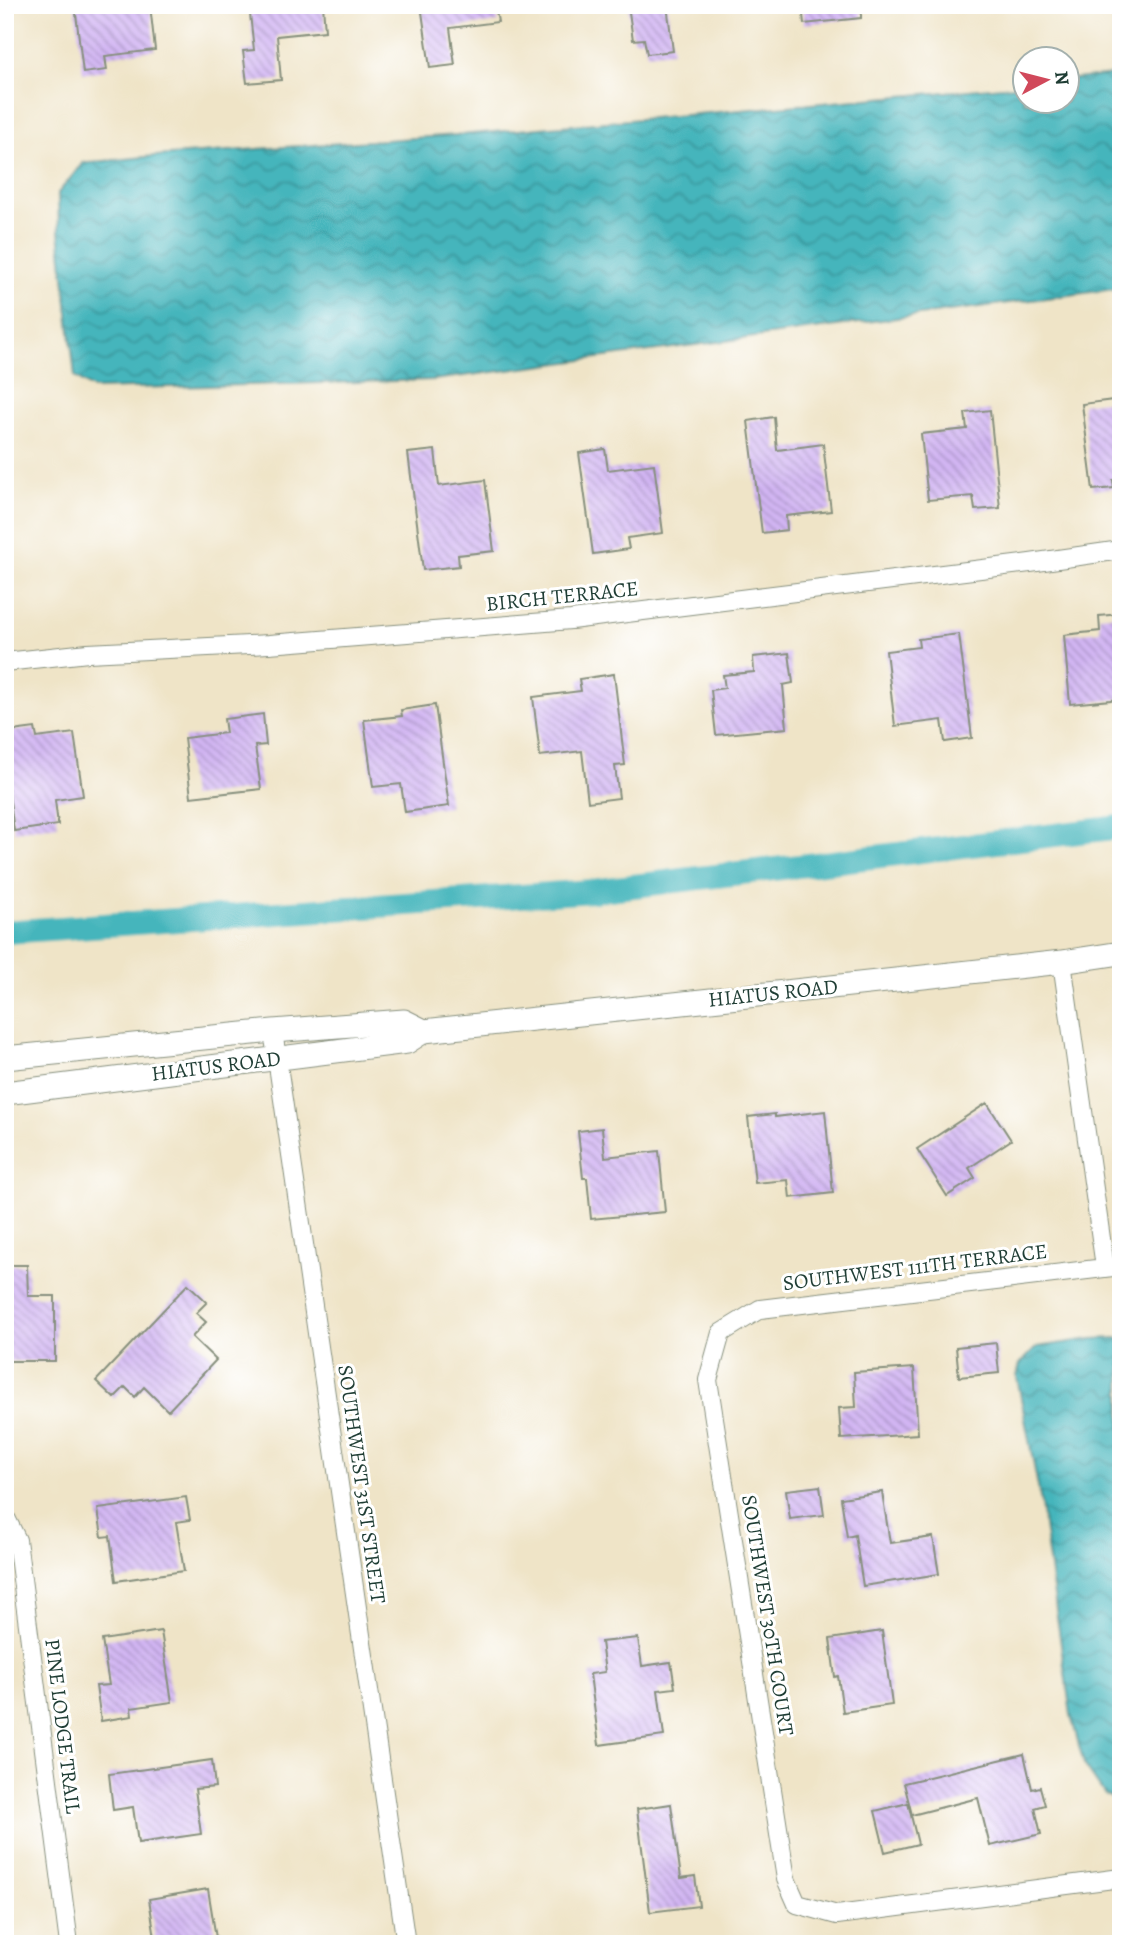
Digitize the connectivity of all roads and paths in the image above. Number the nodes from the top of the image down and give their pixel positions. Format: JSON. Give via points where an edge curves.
{"nodes":[{"id":1,"x":1121,"y":550,"type":"edge"},
{"id":2,"x":5,"y":662,"type":"edge"},
{"id":3,"x":1121,"y":953,"type":"edge"},
{"id":4,"x":1062,"y":962,"type":"junction"},
{"id":5,"x":273,"y":1031,"type":"junction"},
{"id":6,"x":424,"y":1031,"type":"junction"},
{"id":7,"x":5,"y":1058,"type":"edge"},
{"id":8,"x":276,"y":1059,"type":"junction"},
{"id":9,"x":5,"y":1093,"type":"edge"},
{"id":10,"x":1113,"y":1266,"type":"edge"},
{"id":11,"x":721,"y":1333,"type":"joint"},
{"id":12,"x":5,"y":1516,"type":"edge"},
{"id":13,"x":1121,"y":1878,"type":"edge"},
{"id":14,"x":69,"y":1944,"type":"edge"},
{"id":15,"x":406,"y":1944,"type":"edge"}],
"edges":[{"from":1,"to":2,"type":"street","name":"BIRCH TERRACE","via":[[571,620]]},
{"from":3,"to":4,"type":"street","name":"HIATUS ROAD"},
{"from":4,"to":6,"type":"street","name":"HIATUS ROAD"},
{"from":4,"to":10,"type":"street"},
{"from":5,"to":6,"type":"street","name":"HIATUS ROAD","via":[[404,1021]]},
{"from":5,"to":7,"type":"street","name":"HIATUS ROAD"},
{"from":5,"to":8,"type":"street","name":"SOUTHWEST 31ST STREET"},
{"from":6,"to":8,"type":"street","name":"HIATUS ROAD","via":[[407,1042]]},
{"from":8,"to":9,"type":"street","name":"HIATUS ROAD"},
{"from":8,"to":15,"type":"street","name":"SOUTHWEST 31ST STREET"},
{"from":10,"to":11,"type":"street","name":"SOUTHWEST 111TH TERRACE","via":[[760,1309]]},
{"from":11,"to":13,"type":"street","name":"SOUTHWEST 30TH COURT","via":[[708,1380],[786,1879],[797,1904],[837,1915]]},
{"from":12,"to":14,"type":"street","name":"PINE LODGE TRAIL","via":[[16,1540]]}]}
